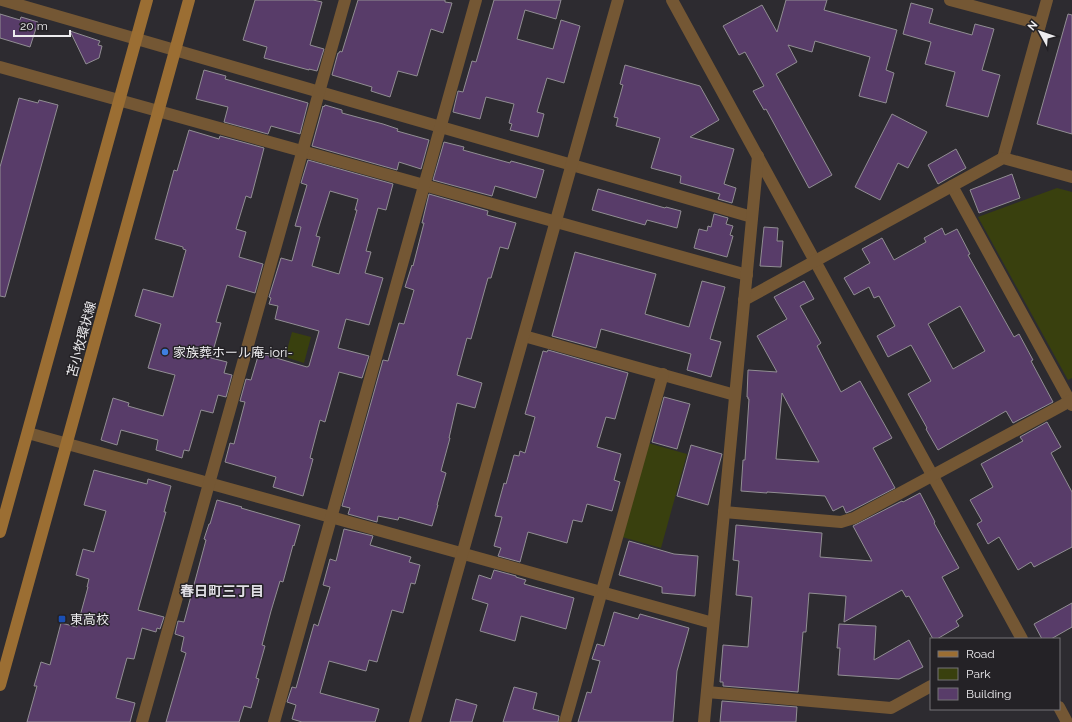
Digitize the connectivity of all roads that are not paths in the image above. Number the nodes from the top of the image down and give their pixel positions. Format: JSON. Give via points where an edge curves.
{"nodes":[{"id":1,"x":147,"y":0,"type":"edge"},
{"id":2,"x":189,"y":0,"type":"edge"},
{"id":3,"x":345,"y":0,"type":"edge"},
{"id":4,"x":476,"y":0,"type":"edge"},
{"id":5,"x":618,"y":0,"type":"edge"},
{"id":6,"x":672,"y":0,"type":"edge"},
{"id":7,"x":950,"y":0,"type":"edge"},
{"id":8,"x":1046,"y":0,"type":"edge"},
{"id":9,"x":8,"y":1,"type":"edge"},
{"id":10,"x":1040,"y":24,"type":"junction"},
{"id":11,"x":136,"y":39,"type":"junction"},
{"id":12,"x":175,"y":50,"type":"junction"},
{"id":13,"x":0,"y":67,"type":"edge"},
{"id":14,"x":319,"y":92,"type":"junction"},
{"id":15,"x":120,"y":100,"type":"junction"},
{"id":16,"x":158,"y":111,"type":"junction"},
{"id":17,"x":441,"y":127,"type":"junction"},
{"id":18,"x":302,"y":151,"type":"junction"},
{"id":19,"x":758,"y":156,"type":"junction"},
{"id":20,"x":1003,"y":158,"type":"junction"},
{"id":21,"x":572,"y":165,"type":"junction"},
{"id":22,"x":1072,"y":177,"type":"edge"},
{"id":23,"x":424,"y":185,"type":"junction"},
{"id":24,"x":952,"y":186,"type":"junction"},
{"id":25,"x":752,"y":217,"type":"junction"},
{"id":26,"x":556,"y":222,"type":"junction"},
{"id":27,"x":816,"y":261,"type":"junction"},
{"id":28,"x":747,"y":275,"type":"junction"},
{"id":29,"x":744,"y":300,"type":"junction"},
{"id":30,"x":524,"y":336,"type":"junction"},
{"id":31,"x":663,"y":374,"type":"junction"},
{"id":32,"x":736,"y":395,"type":"junction"},
{"id":33,"x":1072,"y":402,"type":"edge"},
{"id":34,"x":28,"y":433,"type":"junction"},
{"id":35,"x":66,"y":444,"type":"junction"},
{"id":36,"x":933,"y":476,"type":"junction"},
{"id":37,"x":209,"y":483,"type":"junction"},
{"id":38,"x":724,"y":512,"type":"junction"},
{"id":39,"x":331,"y":517,"type":"junction"},
{"id":40,"x":0,"y":532,"type":"edge"},
{"id":41,"x":463,"y":554,"type":"junction"},
{"id":42,"x":602,"y":592,"type":"junction"},
{"id":43,"x":713,"y":623,"type":"junction"},
{"id":44,"x":1019,"y":638,"type":"edge"},
{"id":45,"x":0,"y":685,"type":"edge"},
{"id":46,"x":930,"y":687,"type":"edge"},
{"id":47,"x":707,"y":692,"type":"junction"},
{"id":48,"x":1060,"y":709,"type":"edge"},
{"id":49,"x":142,"y":722,"type":"edge"},
{"id":50,"x":274,"y":722,"type":"edge"},
{"id":51,"x":415,"y":722,"type":"edge"},
{"id":52,"x":565,"y":722,"type":"edge"},
{"id":53,"x":704,"y":722,"type":"edge"},
{"id":54,"x":1067,"y":722,"type":"edge"}],
"edges":[{"from":1,"to":11,"type":"main road","name":"苫小牧環状線"},
{"from":2,"to":12,"type":"main road","name":"苫小牧環状線"},
{"from":3,"to":14,"type":"street"},
{"from":4,"to":17,"type":"street"},
{"from":5,"to":21,"type":"street"},
{"from":6,"to":19,"type":"street"},
{"from":7,"to":10,"type":"street"},
{"from":8,"to":10,"type":"street"},
{"from":9,"to":11,"type":"street"},
{"from":10,"to":20,"type":"street"},
{"from":11,"to":12,"type":"street"},
{"from":11,"to":15,"type":"main road","name":"苫小牧環状線"},
{"from":12,"to":14,"type":"street"},
{"from":12,"to":16,"type":"main road","name":"苫小牧環状線"},
{"from":13,"to":15,"type":"street"},
{"from":14,"to":17,"type":"street"},
{"from":14,"to":18,"type":"street"},
{"from":15,"to":16,"type":"street"},
{"from":15,"to":34,"type":"main road","name":"苫小牧環状線"},
{"from":16,"to":18,"type":"street"},
{"from":16,"to":35,"type":"main road","name":"苫小牧環状線"},
{"from":17,"to":21,"type":"street"},
{"from":17,"to":23,"type":"street"},
{"from":18,"to":23,"type":"street"},
{"from":18,"to":37,"type":"street"},
{"from":19,"to":25,"type":"street"},
{"from":19,"to":27,"type":"street"},
{"from":20,"to":22,"type":"street"},
{"from":20,"to":24,"type":"street"},
{"from":21,"to":25,"type":"street"},
{"from":21,"to":26,"type":"street"},
{"from":23,"to":26,"type":"street"},
{"from":23,"to":39,"type":"street"},
{"from":24,"to":27,"type":"street"},
{"from":24,"to":33,"type":"street"},
{"from":25,"to":28,"type":"street"},
{"from":26,"to":28,"type":"street"},
{"from":26,"to":30,"type":"street"},
{"from":27,"to":29,"type":"street"},
{"from":27,"to":36,"type":"street"},
{"from":28,"to":29,"type":"street"},
{"from":29,"to":32,"type":"street"},
{"from":30,"to":31,"type":"street"},
{"from":30,"to":41,"type":"street"},
{"from":31,"to":32,"type":"street"},
{"from":31,"to":42,"type":"street"},
{"from":32,"to":38,"type":"street"},
{"from":33,"to":36,"type":"street"},
{"from":34,"to":35,"type":"street"},
{"from":34,"to":40,"type":"main road","name":"苫小牧環状線"},
{"from":35,"to":37,"type":"street"},
{"from":35,"to":45,"type":"main road","name":"苫小牧環状線"},
{"from":36,"to":38,"type":"street","via":[[854,518],[841,522]]},
{"from":36,"to":44,"type":"street"},
{"from":37,"to":39,"type":"street"},
{"from":37,"to":49,"type":"street"},
{"from":38,"to":43,"type":"street"},
{"from":39,"to":41,"type":"street"},
{"from":39,"to":50,"type":"street"},
{"from":41,"to":42,"type":"street"},
{"from":41,"to":51,"type":"street"},
{"from":42,"to":43,"type":"street"},
{"from":42,"to":52,"type":"street"},
{"from":43,"to":47,"type":"street"},
{"from":46,"to":47,"type":"street","via":[[891,708]]},
{"from":47,"to":53,"type":"street"},
{"from":48,"to":54,"type":"street"}]}
